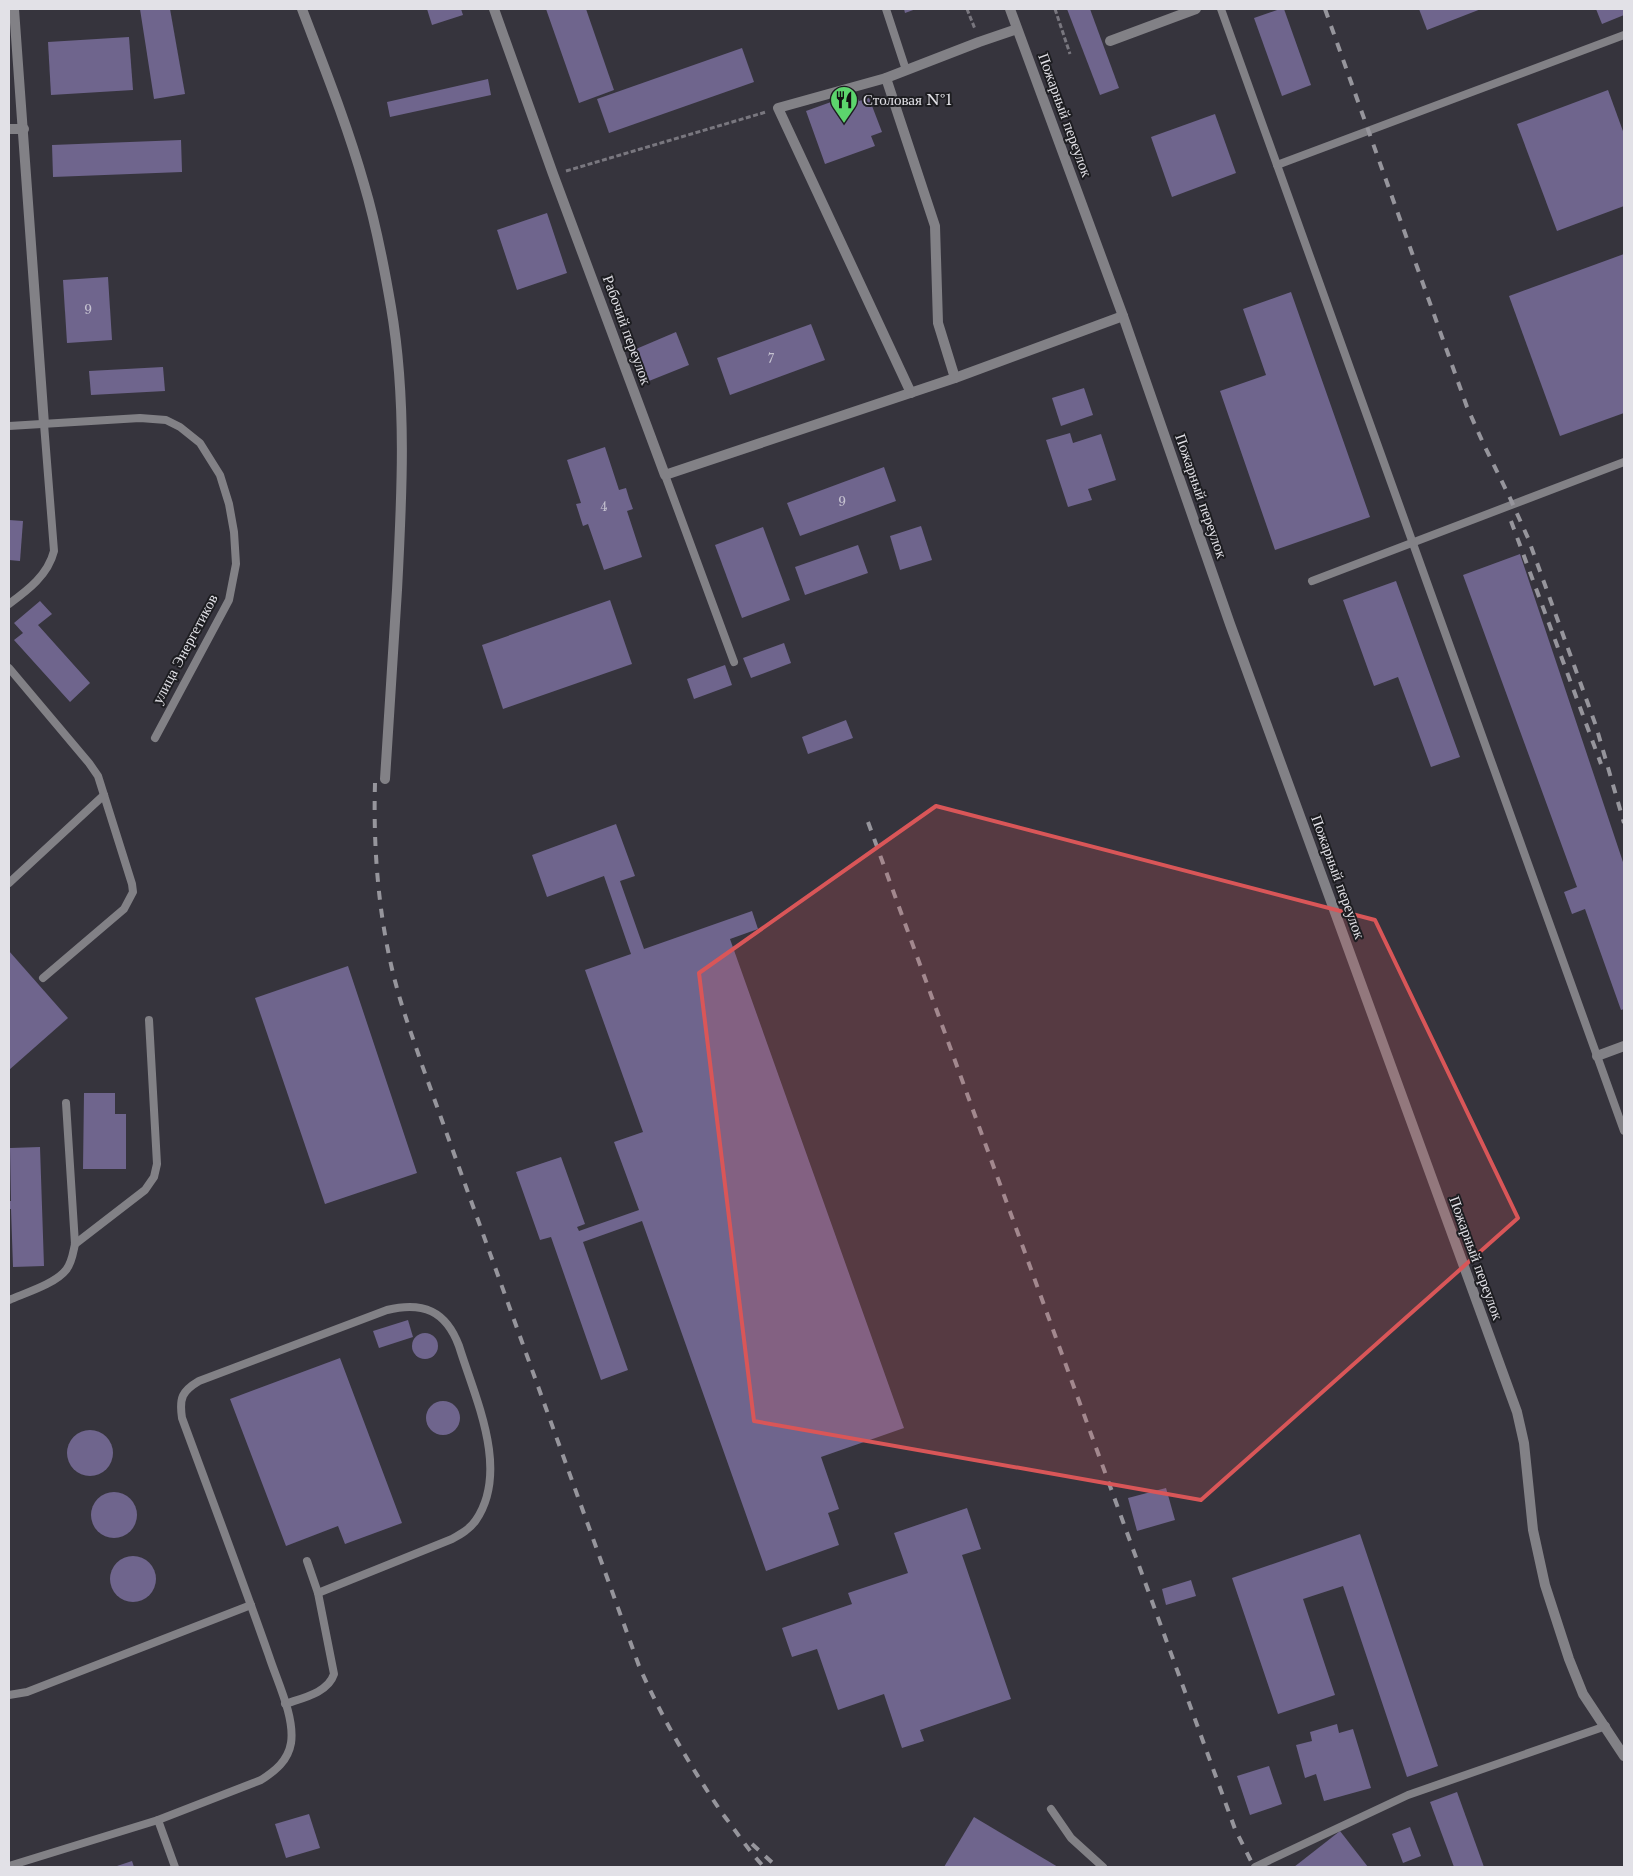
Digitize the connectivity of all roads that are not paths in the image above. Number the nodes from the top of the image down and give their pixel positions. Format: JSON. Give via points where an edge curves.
{"nodes":[{"id":1,"x":14,"y":9,"type":"edge"},
{"id":2,"x":302,"y":9,"type":"edge"},
{"id":3,"x":494,"y":9,"type":"edge"},
{"id":4,"x":886,"y":9,"type":"edge"},
{"id":5,"x":1010,"y":9,"type":"edge"},
{"id":6,"x":1196,"y":9,"type":"edge"},
{"id":7,"x":1221,"y":9,"type":"edge"},
{"id":8,"x":1017,"y":29,"type":"junction"},
{"id":9,"x":1624,"y":35,"type":"edge"},
{"id":10,"x":1110,"y":40,"type":"dead end"},
{"id":11,"x":906,"y":70,"type":"junction"},
{"id":12,"x":886,"y":78,"type":"junction"},
{"id":13,"x":24,"y":129,"type":"junction"},
{"id":14,"x":9,"y":130,"type":"edge"},
{"id":15,"x":1277,"y":165,"type":"junction"},
{"id":16,"x":1122,"y":316,"type":"junction"},
{"id":17,"x":955,"y":378,"type":"junction"},
{"id":18,"x":911,"y":393,"type":"junction"},
{"id":19,"x":44,"y":424,"type":"junction"},
{"id":20,"x":9,"y":426,"type":"edge"},
{"id":21,"x":1624,"y":462,"type":"edge"},
{"id":22,"x":665,"y":475,"type":"junction"},
{"id":23,"x":1414,"y":541,"type":"junction"},
{"id":24,"x":1312,"y":582,"type":"dead end"},
{"id":25,"x":9,"y":604,"type":"edge"},
{"id":26,"x":734,"y":662,"type":"dead end"},
{"id":27,"x":9,"y":668,"type":"edge"},
{"id":28,"x":155,"y":738,"type":"dead end"},
{"id":29,"x":385,"y":779,"type":"dead end"},
{"id":30,"x":104,"y":794,"type":"junction"},
{"id":31,"x":9,"y":883,"type":"edge"},
{"id":32,"x":43,"y":978,"type":"dead end"},
{"id":33,"x":149,"y":1020,"type":"dead end"},
{"id":34,"x":1624,"y":1046,"type":"edge"},
{"id":35,"x":1597,"y":1056,"type":"junction"},
{"id":36,"x":66,"y":1103,"type":"dead end"},
{"id":37,"x":1624,"y":1130,"type":"edge"},
{"id":38,"x":74,"y":1244,"type":"junction"},
{"id":39,"x":9,"y":1300,"type":"edge"},
{"id":40,"x":307,"y":1561,"type":"dead end"},
{"id":41,"x":318,"y":1593,"type":"junction"},
{"id":42,"x":251,"y":1605,"type":"junction"},
{"id":43,"x":9,"y":1695,"type":"edge"},
{"id":44,"x":285,"y":1704,"type":"junction"},
{"id":45,"x":1606,"y":1726,"type":"junction"},
{"id":46,"x":1624,"y":1756,"type":"edge"},
{"id":47,"x":1051,"y":1809,"type":"dead end"},
{"id":48,"x":158,"y":1820,"type":"junction"},
{"id":49,"x":9,"y":1866,"type":"edge"},
{"id":50,"x":175,"y":1867,"type":"edge"},
{"id":51,"x":1102,"y":1867,"type":"edge"},
{"id":52,"x":1255,"y":1867,"type":"edge"}],
"edges":[{"from":1,"to":13,"type":"street"},
{"from":2,"to":29,"type":"street","via":[[365,186],[376,227],[397,353],[402,442],[401,524]]},
{"from":3,"to":22,"type":"street","name":"Рабочий переулок"},
{"from":4,"to":11,"type":"lane"},
{"from":5,"to":8,"type":"street","name":"Пожарный переулок"},
{"from":6,"to":10,"type":"street"},
{"from":7,"to":15,"type":"lane"},
{"from":8,"to":11,"type":"street"},
{"from":8,"to":16,"type":"street","name":"Пожарный переулок"},
{"from":9,"to":15,"type":"lane"},
{"from":11,"to":12,"type":"street"},
{"from":12,"to":17,"type":"street","via":[[935,226],[938,322]]},
{"from":12,"to":18,"type":"street","via":[[778,108]]},
{"from":13,"to":14,"type":"street"},
{"from":13,"to":19,"type":"street"},
{"from":15,"to":23,"type":"lane"},
{"from":16,"to":17,"type":"street"},
{"from":16,"to":45,"type":"street","name":"Пожарный переулок","via":[[1230,624],[1516,1412],[1524,1444],[1533,1530],[1544,1585],[1583,1694]]},
{"from":17,"to":18,"type":"street"},
{"from":18,"to":22,"type":"street"},
{"from":19,"to":20,"type":"lane","name":"улица Энергетиков"},
{"from":19,"to":25,"type":"lane","via":[[54,551],[44,574]]},
{"from":19,"to":28,"type":"lane","name":"улица Энергетиков","via":[[140,418],[166,420],[200,443],[220,475],[235,540],[236,564],[229,600]]},
{"from":21,"to":23,"type":"lane"},
{"from":22,"to":26,"type":"lane","name":"Рабочий переулок"},
{"from":23,"to":24,"type":"lane"},
{"from":23,"to":35,"type":"lane"},
{"from":27,"to":30,"type":"lane","via":[[89,763]]},
{"from":30,"to":31,"type":"lane"},
{"from":30,"to":32,"type":"lane","via":[[133,892],[124,909]]},
{"from":33,"to":38,"type":"lane","via":[[157,1164],[154,1177],[145,1190]]},
{"from":34,"to":35,"type":"street"},
{"from":35,"to":37,"type":"lane"},
{"from":36,"to":38,"type":"lane"},
{"from":38,"to":39,"type":"lane","via":[[71,1261],[65,1271],[54,1280]]},
{"from":40,"to":41,"type":"lane"},
{"from":41,"to":42,"type":"lane","via":[[452,1539],[476,1520],[488,1493],[491,1457],[488,1440],[454,1332],[439,1314],[401,1306],[387,1310],[199,1381],[182,1395],[182,1418]]},
{"from":41,"to":44,"type":"lane","via":[[334,1674],[332,1681],[323,1689]]},
{"from":42,"to":43,"type":"lane","via":[[27,1692]]},
{"from":42,"to":44,"type":"lane"},
{"from":44,"to":48,"type":"lane","via":[[291,1745],[274,1772]]},
{"from":45,"to":46,"type":"street","name":"Пожарный переулок"},
{"from":45,"to":52,"type":"lane","via":[[1408,1795]]},
{"from":47,"to":51,"type":"lane","via":[[1072,1838]]},
{"from":48,"to":49,"type":"lane"},
{"from":48,"to":50,"type":"lane"}]}
